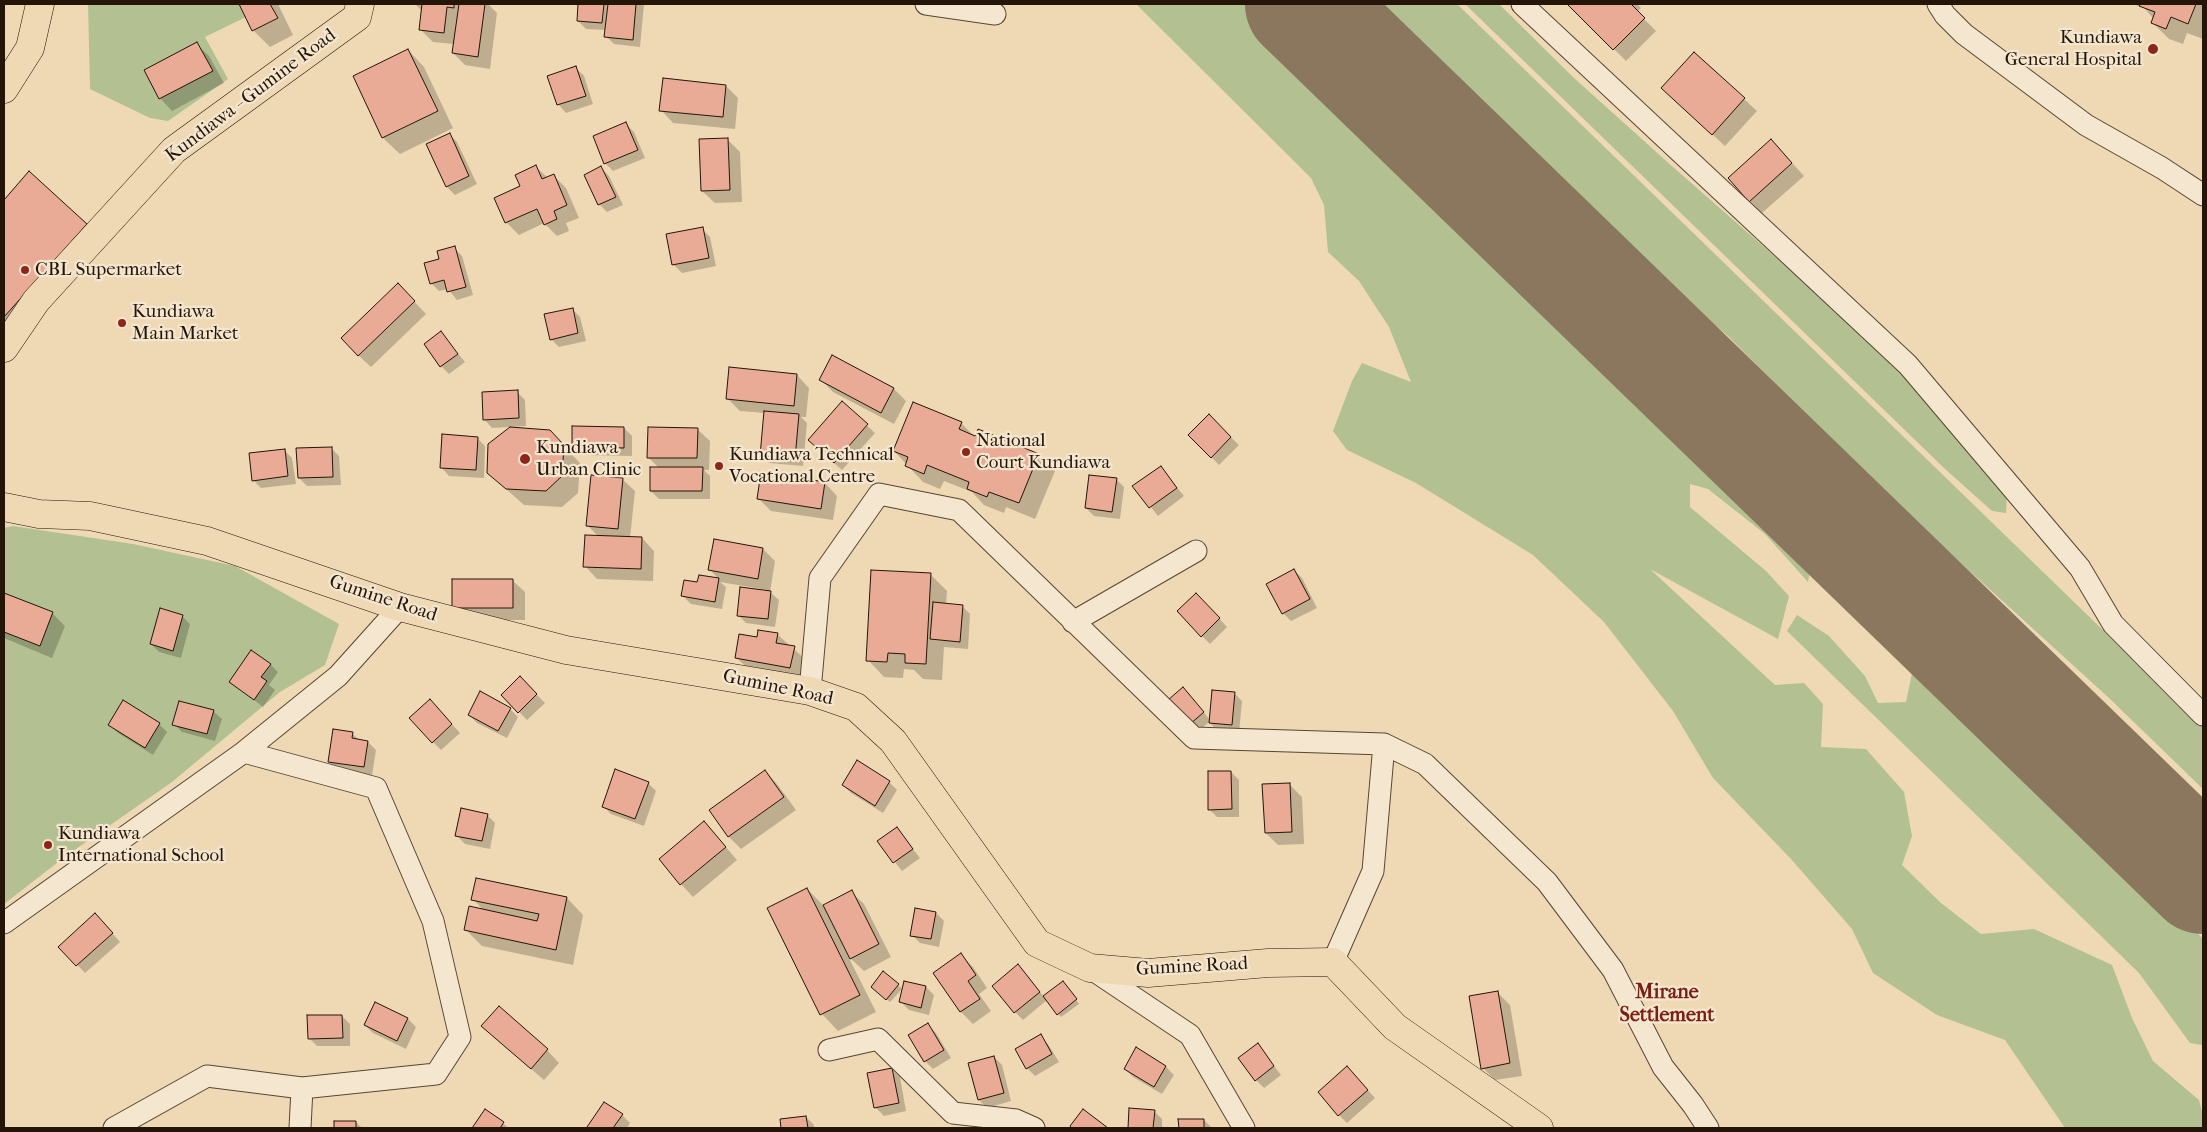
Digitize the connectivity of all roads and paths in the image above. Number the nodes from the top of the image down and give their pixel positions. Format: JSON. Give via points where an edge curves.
{"nodes":[{"id":1,"x":40,"y":4,"type":"edge"},
{"id":2,"x":360,"y":4,"type":"edge"},
{"id":3,"x":926,"y":4,"type":"edge"},
{"id":4,"x":1522,"y":4,"type":"edge"},
{"id":5,"x":1938,"y":4,"type":"edge"},
{"id":6,"x":995,"y":14,"type":"dead end"},
{"id":7,"x":4,"y":89,"type":"edge"},
{"id":8,"x":2203,"y":195,"type":"edge"},
{"id":9,"x":4,"y":348,"type":"edge"},
{"id":10,"x":4,"y":507,"type":"edge"},
{"id":11,"x":1196,"y":551,"type":"dead end"},
{"id":12,"x":400,"y":607,"type":"junction"},
{"id":13,"x":1073,"y":622,"type":"junction"},
{"id":14,"x":810,"y":691,"type":"junction"},
{"id":15,"x":2203,"y":715,"type":"edge"},
{"id":16,"x":1384,"y":744,"type":"junction"},
{"id":17,"x":244,"y":752,"type":"junction"},
{"id":18,"x":4,"y":923,"type":"edge"},
{"id":19,"x":1333,"y":962,"type":"junction"},
{"id":20,"x":1090,"y":968,"type":"junction"},
{"id":21,"x":828,"y":1050,"type":"dead end"},
{"id":22,"x":302,"y":1088,"type":"junction"},
{"id":23,"x":114,"y":1128,"type":"edge"},
{"id":24,"x":300,"y":1128,"type":"edge"},
{"id":25,"x":1034,"y":1128,"type":"edge"},
{"id":26,"x":1244,"y":1128,"type":"edge"},
{"id":27,"x":1539,"y":1128,"type":"edge"},
{"id":28,"x":1708,"y":1128,"type":"edge"}],
"edges":[{"from":1,"to":7,"type":"main road","via":[[30,48]]},
{"from":2,"to":9,"type":"main road","name":"Kundiawa - Gumine Road","via":[[356,17],[174,150],[36,301]]},
{"from":3,"to":6,"type":"street"},
{"from":4,"to":15,"type":"street","via":[[1908,365],[2080,568],[2113,624]]},
{"from":5,"to":8,"type":"street","via":[[1964,34],[2086,125]]},
{"from":10,"to":12,"type":"main road","name":"Gumine Road","via":[[39,514],[90,516],[207,541]]},
{"from":11,"to":13,"type":"street"},
{"from":12,"to":14,"type":"main road","name":"Gumine Road","via":[[566,650]]},
{"from":12,"to":17,"type":"street","via":[[338,676]]},
{"from":13,"to":14,"type":"street","via":[[959,510],[879,494],[820,578]]},
{"from":13,"to":16,"type":"street","via":[[1194,738]]},
{"from":14,"to":20,"type":"main road","name":"Gumine Road","via":[[856,706],[892,741],[1037,943]]},
{"from":16,"to":19,"type":"street","via":[[1373,871]]},
{"from":16,"to":28,"type":"street","via":[[1425,764],[1547,882],[1613,970],[1663,1067]]},
{"from":17,"to":18,"type":"street"},
{"from":17,"to":22,"type":"street","via":[[376,788],[433,921],[460,1037],[436,1074]]},
{"from":19,"to":20,"type":"main road","name":"Gumine Road","via":[[1268,963],[1148,973]]},
{"from":19,"to":27,"type":"main road","via":[[1395,1027]]},
{"from":20,"to":26,"type":"street","via":[[1190,1035]]},
{"from":21,"to":25,"type":"street","via":[[878,1039],[953,1113],[1016,1120]]},
{"from":22,"to":23,"type":"street","via":[[208,1076]]},
{"from":22,"to":24,"type":"street"}]}
